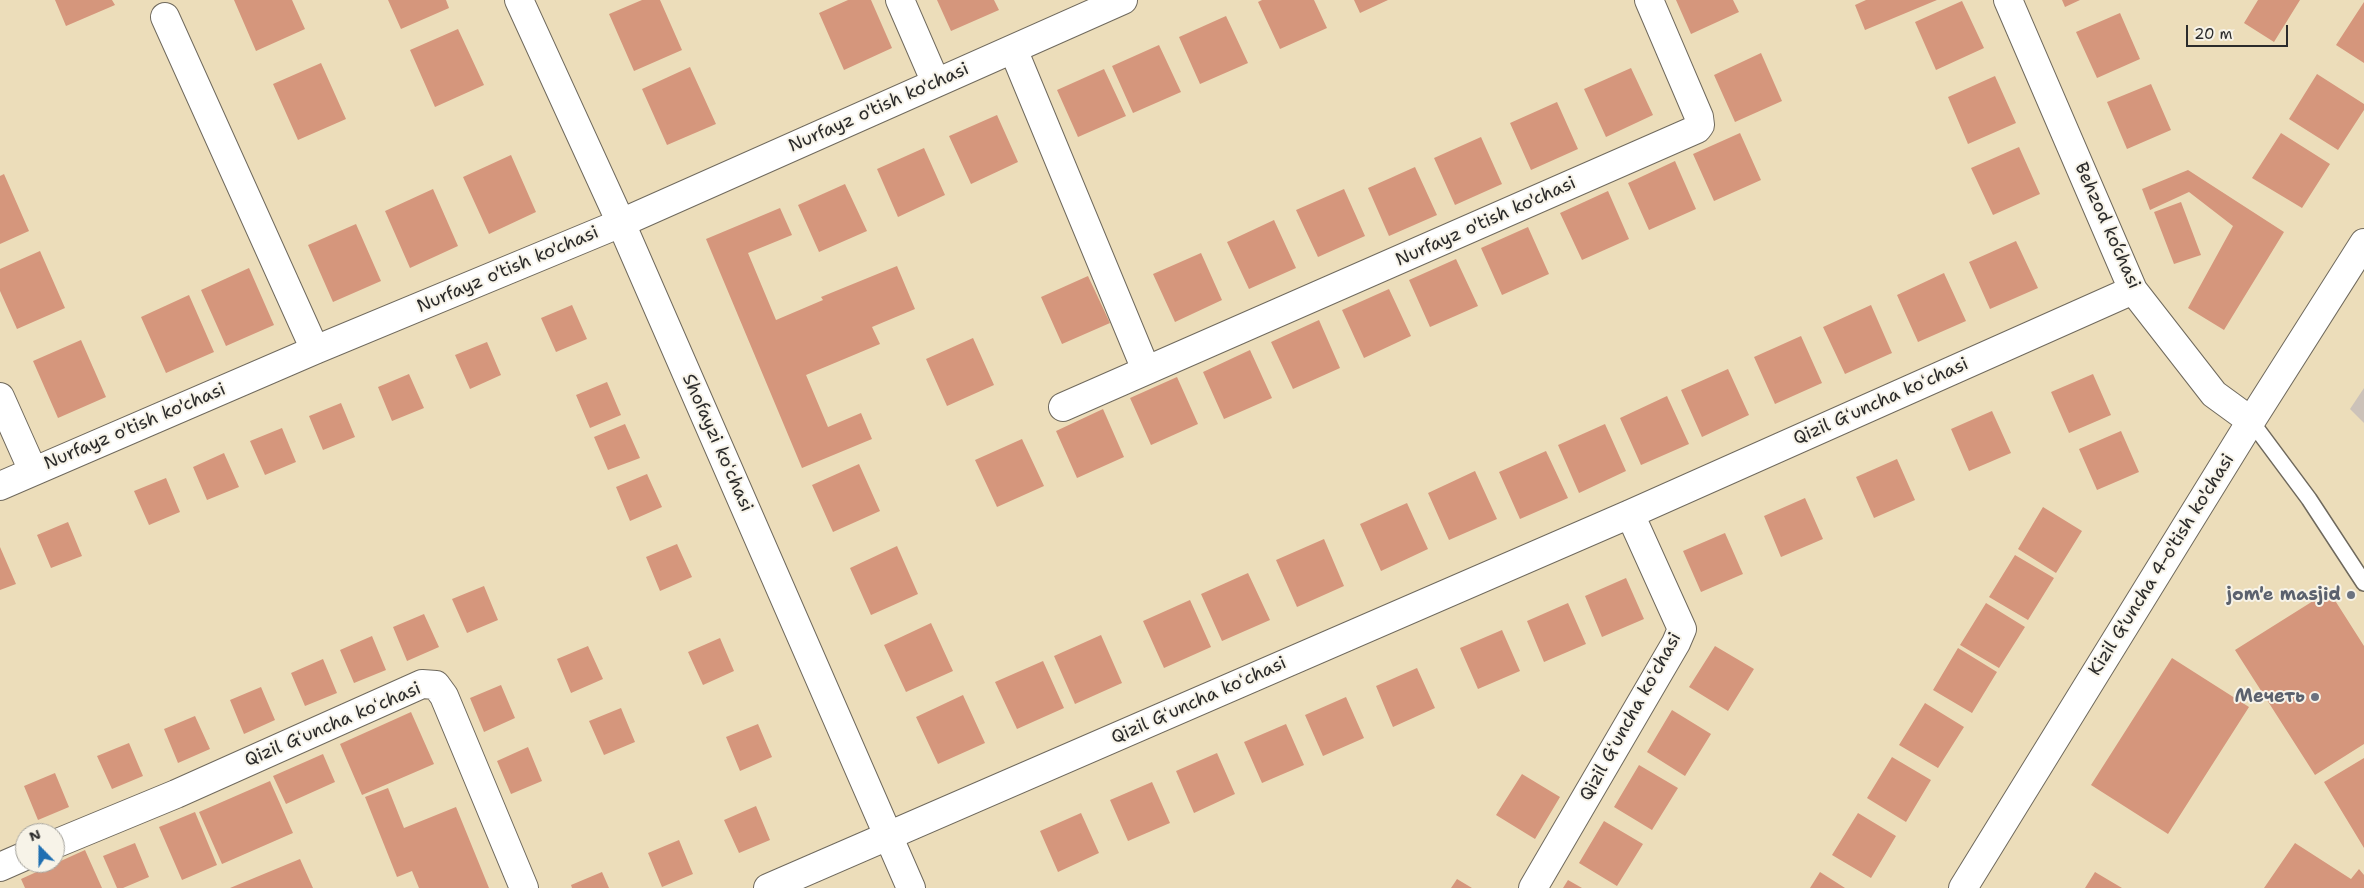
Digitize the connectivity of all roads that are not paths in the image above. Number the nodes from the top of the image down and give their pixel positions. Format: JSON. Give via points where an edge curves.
{"nodes":[{"id":1,"x":519,"y":0,"type":"edge"},
{"id":2,"x":900,"y":0,"type":"edge"},
{"id":3,"x":1123,"y":0,"type":"edge"},
{"id":4,"x":1649,"y":0,"type":"edge"},
{"id":5,"x":2008,"y":0,"type":"edge"},
{"id":6,"x":164,"y":17,"type":"dead end"},
{"id":7,"x":1013,"y":49,"type":"junction"},
{"id":8,"x":936,"y":83,"type":"junction"},
{"id":9,"x":621,"y":223,"type":"junction"},
{"id":10,"x":2364,"y":242,"type":"edge"},
{"id":11,"x":2133,"y":290,"type":"junction"},
{"id":12,"x":314,"y":350,"type":"junction"},
{"id":13,"x":1146,"y":370,"type":"junction"},
{"id":14,"x":0,"y":397,"type":"edge"},
{"id":15,"x":1062,"y":406,"type":"dead end"},
{"id":16,"x":2251,"y":421,"type":"junction"},
{"id":17,"x":33,"y":471,"type":"junction"},
{"id":18,"x":0,"y":486,"type":"edge"},
{"id":19,"x":1630,"y":514,"type":"junction"},
{"id":20,"x":2364,"y":584,"type":"edge"},
{"id":21,"x":889,"y":836,"type":"junction"},
{"id":22,"x":65,"y":840,"type":"edge"},
{"id":23,"x":15,"y":860,"type":"edge"},
{"id":24,"x":0,"y":867,"type":"edge"},
{"id":25,"x":524,"y":888,"type":"edge"},
{"id":26,"x":768,"y":888,"type":"edge"},
{"id":27,"x":912,"y":888,"type":"edge"},
{"id":28,"x":1533,"y":888,"type":"edge"},
{"id":29,"x":1963,"y":888,"type":"edge"}],
"edges":[{"from":1,"to":9,"type":"street","name":"Shofayzi koʻchasi"},
{"from":2,"to":8,"type":"street"},
{"from":3,"to":7,"type":"street","name":"Nurfayz o'tish ko'chasi"},
{"from":4,"to":13,"type":"street","name":"Nurfayz o'tish ko'chasi","via":[[1699,117],[1697,129]]},
{"from":5,"to":11,"type":"street","name":"Behzod ko‘chasi"},
{"from":6,"to":12,"type":"street"},
{"from":7,"to":8,"type":"street","name":"Nurfayz o'tish ko'chasi"},
{"from":7,"to":13,"type":"street"},
{"from":8,"to":9,"type":"street","name":"Nurfayz o'tish ko'chasi"},
{"from":9,"to":12,"type":"street","name":"Nurfayz o'tish ko'chasi"},
{"from":9,"to":21,"type":"street","name":"Shofayzi koʻchasi"},
{"from":10,"to":16,"type":"street","name":"Kizil G'uncha 4-o'tish ko'chasi"},
{"from":11,"to":16,"type":"street","name":"Behzod ko‘chasi","via":[[2214,394]]},
{"from":11,"to":19,"type":"street","name":"Qizil Gʻuncha koʻchasi"},
{"from":12,"to":17,"type":"street","name":"Nurfayz o'tish ko'chasi"},
{"from":13,"to":15,"type":"street","name":"Nurfayz o'tish ko'chasi"},
{"from":14,"to":17,"type":"street"},
{"from":16,"to":20,"type":"lane","via":[[2309,499]]},
{"from":16,"to":29,"type":"street","name":"Kizil G'uncha 4-o'tish ko'chasi"},
{"from":17,"to":18,"type":"street","name":"Nurfayz o'tish ko'chasi"},
{"from":19,"to":21,"type":"street","name":"Qizil Gʻuncha koʻchasi"},
{"from":19,"to":28,"type":"street","name":"Qizil Gʻuncha koʻchasi","via":[[1682,628]]},
{"from":21,"to":26,"type":"street","name":"Qizil Gʻuncha koʻchasi"},
{"from":21,"to":27,"type":"street","name":"Shofayzi koʻchasi"},
{"from":22,"to":25,"type":"street","name":"Qizil Gʻuncha koʻchasi","via":[[422,684],[429,684],[436,685],[444,696]]},
{"from":23,"to":24,"type":"street"}]}
